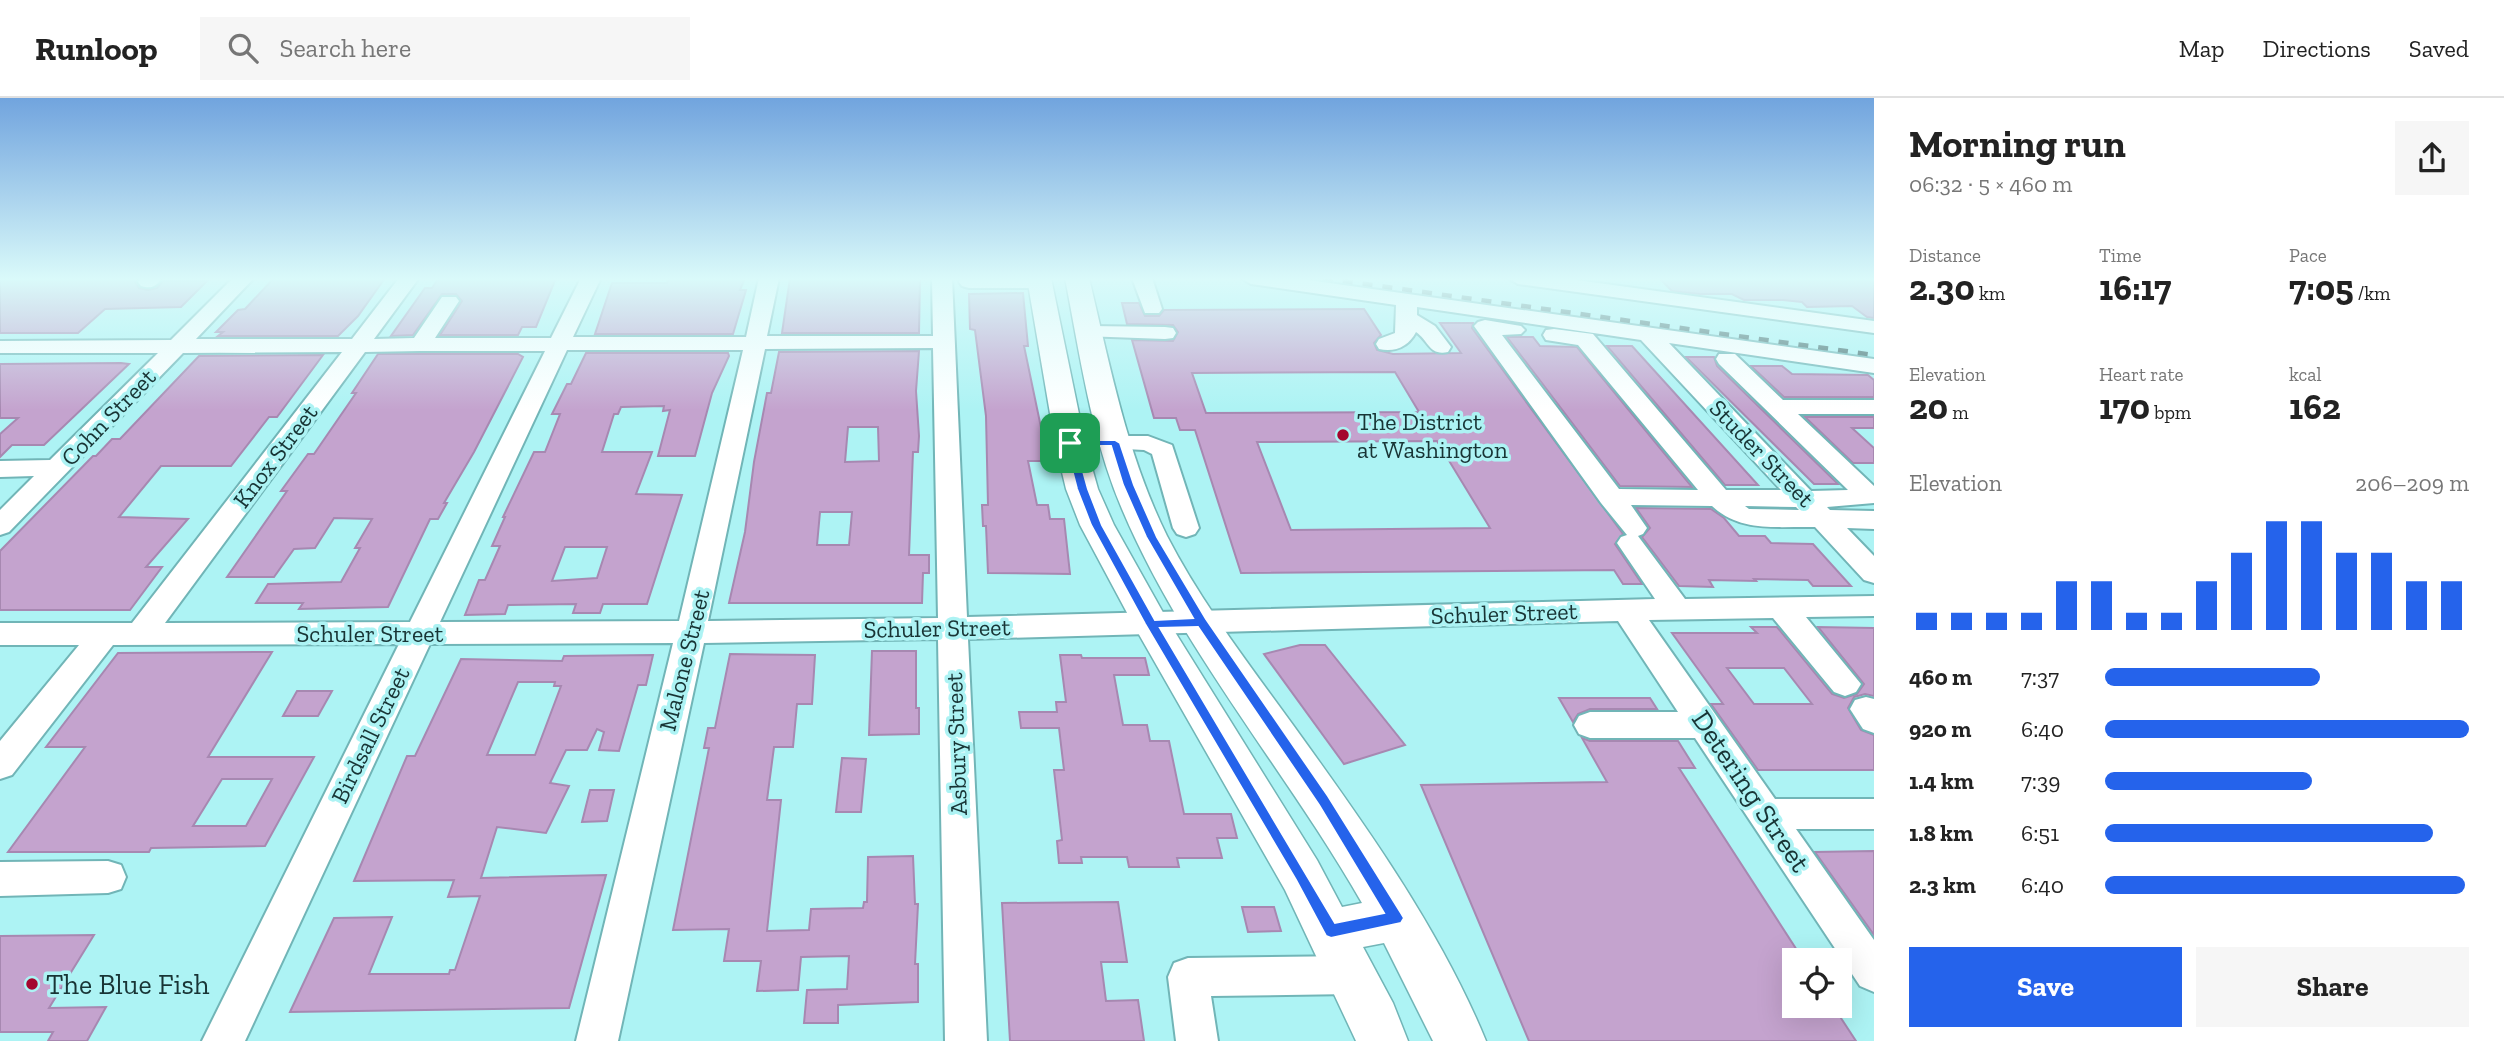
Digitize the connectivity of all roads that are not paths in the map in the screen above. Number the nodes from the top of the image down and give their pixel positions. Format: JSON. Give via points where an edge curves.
{"nodes":[{"id":1,"x":201,"y":322,"type":"edge"},
{"id":2,"x":377,"y":322,"type":"edge"},
{"id":3,"x":435,"y":322,"type":"edge"},
{"id":4,"x":570,"y":322,"type":"edge"},
{"id":5,"x":760,"y":322,"type":"edge"},
{"id":6,"x":947,"y":322,"type":"edge"},
{"id":7,"x":1045,"y":322,"type":"edge"},
{"id":8,"x":1088,"y":322,"type":"edge"},
{"id":9,"x":1405,"y":322,"type":"edge"},
{"id":10,"x":1420,"y":322,"type":"edge"},
{"id":11,"x":1532,"y":322,"type":"edge"},
{"id":12,"x":1837,"y":322,"type":"edge"},
{"id":13,"x":1874,"y":327,"type":"edge"},
{"id":14,"x":1047,"y":332,"type":"junction"},
{"id":15,"x":1090,"y":332,"type":"junction"},
{"id":16,"x":1165,"y":333,"type":"dead end"},
{"id":17,"x":1648,"y":334,"type":"junction"},
{"id":18,"x":943,"y":342,"type":"junction"},
{"id":19,"x":756,"y":343,"type":"junction"},
{"id":20,"x":559,"y":344,"type":"junction"},
{"id":21,"x":1387,"y":344,"type":"dead end"},
{"id":22,"x":420,"y":345,"type":"junction"},
{"id":23,"x":177,"y":346,"type":"junction"},
{"id":24,"x":359,"y":346,"type":"junction"},
{"id":25,"x":1440,"y":347,"type":"dead end"},
{"id":26,"x":0,"y":348,"type":"edge"},
{"id":27,"x":1727,"y":359,"type":"dead end"},
{"id":28,"x":1874,"y":366,"type":"edge"},
{"id":29,"x":1777,"y":407,"type":"junction"},
{"id":30,"x":1874,"y":407,"type":"edge"},
{"id":31,"x":1070,"y":443,"type":"junction"},
{"id":32,"x":1115,"y":443,"type":"junction"},
{"id":33,"x":58,"y":468,"type":"junction"},
{"id":34,"x":0,"y":469,"type":"edge"},
{"id":35,"x":1610,"y":497,"type":"junction"},
{"id":36,"x":1719,"y":498,"type":"junction"},
{"id":37,"x":1760,"y":498,"type":"junction"},
{"id":38,"x":1806,"y":499,"type":"junction"},
{"id":39,"x":1867,"y":500,"type":"edge"},
{"id":40,"x":1780,"y":519,"type":"junction"},
{"id":41,"x":1825,"y":520,"type":"junction"},
{"id":42,"x":0,"y":526,"type":"edge"},
{"id":43,"x":1186,"y":528,"type":"dead end"},
{"id":44,"x":1874,"y":573,"type":"edge"},
{"id":45,"x":1874,"y":606,"type":"edge"},
{"id":46,"x":1677,"y":609,"type":"junction"},
{"id":47,"x":1782,"y":609,"type":"junction"},
{"id":48,"x":1626,"y":610,"type":"junction"},
{"id":49,"x":1202,"y":622,"type":"junction"},
{"id":50,"x":1151,"y":624,"type":"junction"},
{"id":51,"x":952,"y":628,"type":"junction"},
{"id":52,"x":420,"y":632,"type":"junction"},
{"id":53,"x":692,"y":632,"type":"junction"},
{"id":54,"x":0,"y":634,"type":"edge"},
{"id":55,"x":105,"y":634,"type":"junction"},
{"id":56,"x":140,"y":634,"type":"junction"},
{"id":57,"x":1845,"y":684,"type":"dead end"},
{"id":58,"x":1590,"y":725,"type":"dead end"},
{"id":59,"x":1706,"y":725,"type":"junction"},
{"id":60,"x":0,"y":765,"type":"edge"},
{"id":61,"x":1768,"y":814,"type":"junction"},
{"id":62,"x":1874,"y":814,"type":"edge"},
{"id":63,"x":108,"y":877,"type":"dead end"},
{"id":64,"x":0,"y":879,"type":"edge"},
{"id":65,"x":1396,"y":918,"type":"junction"},
{"id":66,"x":1331,"y":931,"type":"junction"},
{"id":67,"x":1874,"y":973,"type":"edge"},
{"id":68,"x":1353,"y":975,"type":"junction"},
{"id":69,"x":223,"y":1041,"type":"edge"},
{"id":70,"x":597,"y":1041,"type":"edge"},
{"id":71,"x":966,"y":1041,"type":"edge"},
{"id":72,"x":1197,"y":1041,"type":"edge"},
{"id":73,"x":1382,"y":1041,"type":"edge"},
{"id":74,"x":1460,"y":1041,"type":"edge"}],
"edges":[{"from":1,"to":23,"type":"street","name":"Cohn Street"},
{"from":2,"to":24,"type":"street","name":"Knox Street"},
{"from":3,"to":22,"type":"street"},
{"from":4,"to":20,"type":"street","name":"Birdsall Street"},
{"from":5,"to":19,"type":"street","name":"Malone Street"},
{"from":6,"to":18,"type":"street","name":"Asbury Street"},
{"from":7,"to":14,"type":"main road"},
{"from":8,"to":15,"type":"main road"},
{"from":9,"to":21,"type":"street","via":[[1404,339]]},
{"from":10,"to":25,"type":"street"},
{"from":11,"to":17,"type":"street"},
{"from":12,"to":13,"type":"street"},
{"from":14,"to":15,"type":"main road"},
{"from":14,"to":31,"type":"main road"},
{"from":15,"to":16,"type":"street"},
{"from":15,"to":32,"type":"main road"},
{"from":17,"to":28,"type":"street"},
{"from":17,"to":38,"type":"street","name":"Studer Street"},
{"from":18,"to":19,"type":"street"},
{"from":18,"to":51,"type":"street","name":"Asbury Street"},
{"from":19,"to":20,"type":"street"},
{"from":19,"to":53,"type":"street","name":"Malone Street"},
{"from":20,"to":22,"type":"street"},
{"from":20,"to":52,"type":"street","name":"Birdsall Street"},
{"from":22,"to":24,"type":"street"},
{"from":23,"to":24,"type":"street"},
{"from":23,"to":26,"type":"street"},
{"from":23,"to":33,"type":"street","name":"Cohn Street"},
{"from":24,"to":56,"type":"street","name":"Knox Street"},
{"from":27,"to":29,"type":"street"},
{"from":29,"to":30,"type":"street"},
{"from":29,"to":39,"type":"street"},
{"from":31,"to":32,"type":"main road"},
{"from":31,"to":50,"type":"main road","via":[[1097,525]]},
{"from":32,"to":43,"type":"street","via":[[1148,443],[1163,450]]},
{"from":32,"to":49,"type":"main road","via":[[1151,537]]},
{"from":33,"to":34,"type":"street"},
{"from":33,"to":42,"type":"street","name":"Cohn Street"},
{"from":35,"to":36,"type":"street"},
{"from":35,"to":36,"type":"street","via":[[1485,326],[1585,340]]},
{"from":35,"to":46,"type":"street"},
{"from":36,"to":37,"type":"street"},
{"from":36,"to":40,"type":"street","via":[[1745,517]]},
{"from":37,"to":38,"type":"street"},
{"from":37,"to":40,"type":"street"},
{"from":38,"to":39,"type":"street"},
{"from":38,"to":41,"type":"street","name":"Studer Street"},
{"from":39,"to":41,"type":"street"},
{"from":40,"to":41,"type":"street"},
{"from":41,"to":44,"type":"street","name":"Studer Street"},
{"from":45,"to":47,"type":"street","name":"Schuler Street"},
{"from":46,"to":47,"type":"street","name":"Schuler Street"},
{"from":46,"to":48,"type":"street","name":"Schuler Street"},
{"from":47,"to":57,"type":"street"},
{"from":48,"to":49,"type":"street","name":"Schuler Street"},
{"from":48,"to":59,"type":"street","name":"Detering Street"},
{"from":49,"to":50,"type":"street","name":"Schuler Street"},
{"from":49,"to":65,"type":"main road","via":[[1324,800]]},
{"from":50,"to":51,"type":"street","name":"Schuler Street"},
{"from":50,"to":66,"type":"main road"},
{"from":51,"to":53,"type":"street","name":"Schuler Street"},
{"from":51,"to":71,"type":"street","name":"Asbury Street"},
{"from":52,"to":53,"type":"street","name":"Schuler Street"},
{"from":52,"to":56,"type":"street","name":"Schuler Street"},
{"from":52,"to":69,"type":"street","name":"Birdsall Street"},
{"from":53,"to":70,"type":"street","name":"Malone Street"},
{"from":54,"to":55,"type":"street","name":"Schuler Street"},
{"from":55,"to":56,"type":"street","name":"Schuler Street"},
{"from":55,"to":60,"type":"street"},
{"from":58,"to":59,"type":"street"},
{"from":59,"to":61,"type":"street","name":"Detering Street"},
{"from":61,"to":62,"type":"street"},
{"from":61,"to":67,"type":"street","name":"Detering Street"},
{"from":63,"to":64,"type":"street"},
{"from":65,"to":66,"type":"main road"},
{"from":65,"to":74,"type":"main road"},
{"from":66,"to":68,"type":"main road"},
{"from":68,"to":72,"type":"street","via":[[1188,977]]},
{"from":68,"to":73,"type":"main road"}]}
